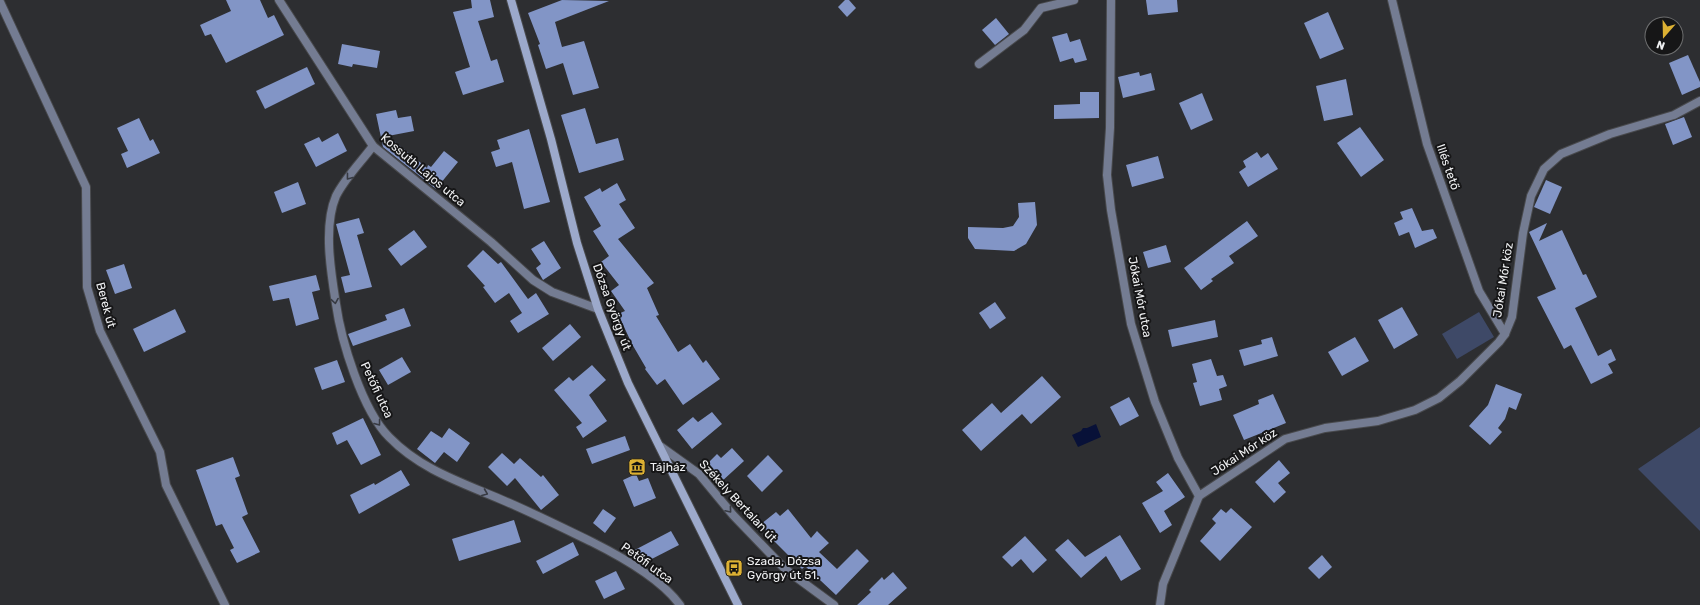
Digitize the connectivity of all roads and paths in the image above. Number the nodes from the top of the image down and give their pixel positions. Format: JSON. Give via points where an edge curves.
{"nodes":[{"id":1,"x":279,"y":0,"type":"edge"},
{"id":2,"x":511,"y":0,"type":"edge"},
{"id":3,"x":1074,"y":0,"type":"edge"},
{"id":4,"x":1111,"y":0,"type":"edge"},
{"id":5,"x":1392,"y":0,"type":"edge"},
{"id":6,"x":0,"y":2,"type":"edge"},
{"id":7,"x":979,"y":64,"type":"dead end"},
{"id":8,"x":1700,"y":101,"type":"edge"},
{"id":9,"x":373,"y":146,"type":"junction"},
{"id":10,"x":598,"y":309,"type":"junction"},
{"id":11,"x":1505,"y":334,"type":"junction"},
{"id":12,"x":660,"y":446,"type":"junction"},
{"id":13,"x":1199,"y":496,"type":"junction"},
{"id":14,"x":225,"y":605,"type":"edge"},
{"id":15,"x":680,"y":605,"type":"edge"},
{"id":16,"x":738,"y":605,"type":"edge"},
{"id":17,"x":834,"y":605,"type":"edge"},
{"id":18,"x":1160,"y":605,"type":"edge"}],
"edges":[{"from":1,"to":9,"type":"street","name":"Kossuth Lajos utca"},
{"from":2,"to":10,"type":"main road","name":"Dózsa György út","via":[[551,139],[577,243]]},
{"from":3,"to":7,"type":"street","via":[[1040,8],[1024,30]]},
{"from":4,"to":13,"type":"street","name":"Jókai Mór utca","via":[[1107,175],[1131,324],[1155,402],[1178,458]]},
{"from":5,"to":11,"type":"street","name":"Illés tető","via":[[1427,144],[1479,291]]},
{"from":6,"to":14,"type":"street","name":"Berek út","via":[[86,187],[87,287],[100,331],[160,452],[166,485]]},
{"from":8,"to":11,"type":"street","name":"Jókai Mór köz","via":[[1674,115],[1610,134],[1561,154],[1544,169],[1531,196],[1523,233],[1512,317]]},
{"from":9,"to":10,"type":"street","name":"Kossuth Lajos utca","via":[[491,242],[533,280],[552,292]]},
{"from":9,"to":15,"type":"street","name":"Petőfi utca","one_way":true,"via":[[343,184],[330,219],[331,274],[344,346],[374,418],[387,436],[405,452],[435,472],[520,508],[611,552],[658,584]]},
{"from":10,"to":12,"type":"main road","name":"Dózsa György út","via":[[628,383]]},
{"from":11,"to":13,"type":"street","name":"Jókai Mór köz","via":[[1477,366],[1438,398],[1415,410],[1378,421],[1325,428],[1285,439]]},
{"from":12,"to":16,"type":"main road","name":"Dózsa György út"},
{"from":12,"to":17,"type":"street","name":"Székely Bertalan út","one_way":true,"via":[[699,474],[733,515],[785,569]]},
{"from":13,"to":18,"type":"street","via":[[1163,584]]}]}
